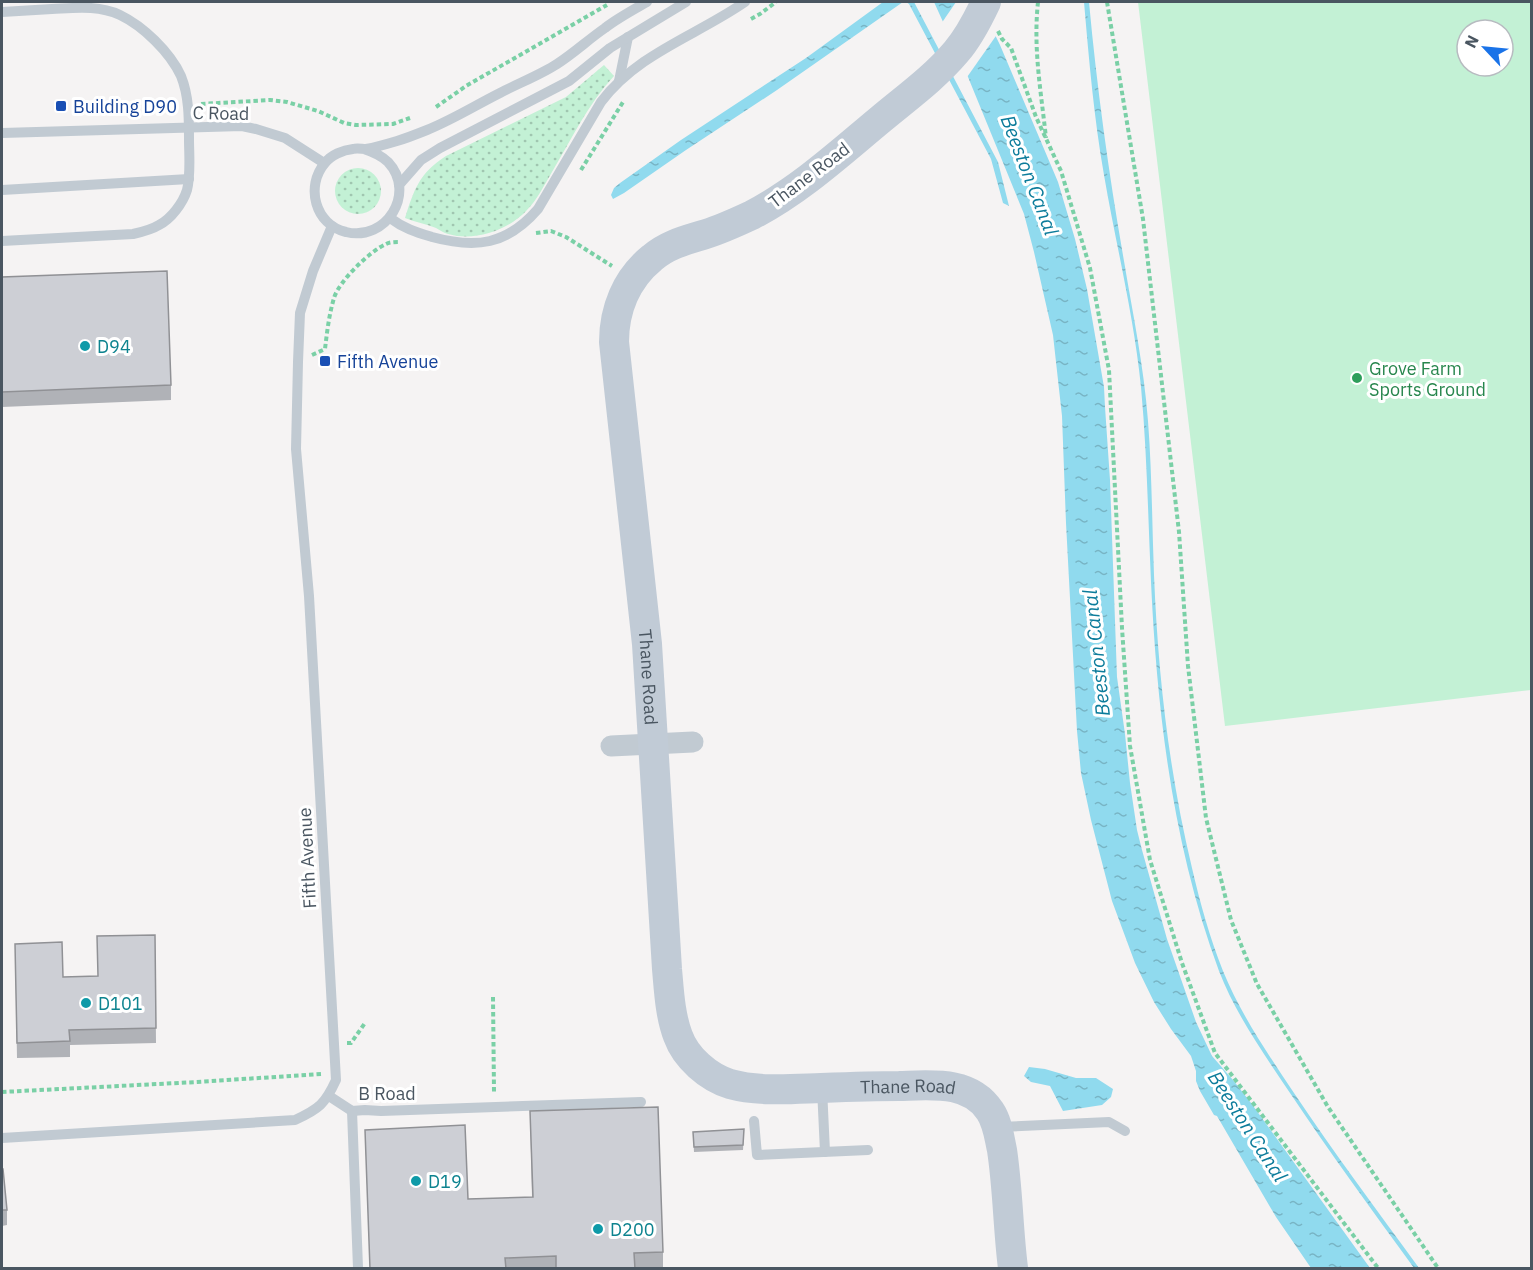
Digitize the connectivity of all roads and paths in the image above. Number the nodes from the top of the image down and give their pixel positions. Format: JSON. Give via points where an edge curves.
{"nodes":[{"id":1,"x":614,"y":2,"type":"edge"},
{"id":2,"x":647,"y":2,"type":"edge"},
{"id":3,"x":686,"y":2,"type":"edge"},
{"id":4,"x":745,"y":2,"type":"edge"},
{"id":5,"x":776,"y":2,"type":"edge"},
{"id":6,"x":986,"y":2,"type":"edge"},
{"id":7,"x":1038,"y":2,"type":"edge"},
{"id":8,"x":1107,"y":2,"type":"edge"},
{"id":9,"x":2,"y":12,"type":"edge"},
{"id":10,"x":749,"y":20,"type":"dead end"},
{"id":11,"x":998,"y":30,"type":"dead end"},
{"id":12,"x":628,"y":37,"type":"junction"},
{"id":13,"x":619,"y":81,"type":"junction"},
{"id":14,"x":627,"y":97,"type":"dead end"},
{"id":15,"x":188,"y":104,"type":"junction"},
{"id":16,"x":434,"y":109,"type":"dead end"},
{"id":17,"x":416,"y":116,"type":"dead end"},
{"id":18,"x":189,"y":128,"type":"junction"},
{"id":19,"x":2,"y":133,"type":"edge"},
{"id":20,"x":1047,"y":141,"type":"junction"},
{"id":21,"x":364,"y":149,"type":"junction"},
{"id":22,"x":324,"y":163,"type":"junction"},
{"id":23,"x":580,"y":172,"type":"dead end"},
{"id":24,"x":189,"y":179,"type":"junction"},
{"id":25,"x":399,"y":185,"type":"junction"},
{"id":26,"x":2,"y":190,"type":"edge"},
{"id":27,"x":1072,"y":190,"type":"dead end"},
{"id":28,"x":1069,"y":199,"type":"junction"},
{"id":29,"x":390,"y":218,"type":"junction"},
{"id":30,"x":545,"y":224,"type":"dead end"},
{"id":31,"x":332,"y":226,"type":"junction"},
{"id":32,"x":538,"y":232,"type":"junction"},
{"id":33,"x":528,"y":235,"type":"dead end"},
{"id":34,"x":2,"y":241,"type":"edge"},
{"id":35,"x":410,"y":242,"type":"dead end"},
{"id":36,"x":617,"y":269,"type":"dead end"},
{"id":37,"x":298,"y":362,"type":"junction"},
{"id":38,"x":693,"y":742,"type":"dead end"},
{"id":39,"x":653,"y":743,"type":"junction"},
{"id":40,"x":611,"y":746,"type":"dead end"},
{"id":41,"x":493,"y":997,"type":"dead end"},
{"id":42,"x":365,"y":1023,"type":"dead end"},
{"id":43,"x":334,"y":1046,"type":"junction"},
{"id":44,"x":822,"y":1088,"type":"junction"},
{"id":45,"x":2,"y":1092,"type":"edge"},
{"id":46,"x":329,"y":1096,"type":"junction"},
{"id":47,"x":640,"y":1102,"type":"dead end"},
{"id":48,"x":495,"y":1107,"type":"junction"},
{"id":49,"x":352,"y":1111,"type":"junction"},
{"id":50,"x":754,"y":1121,"type":"dead end"},
{"id":51,"x":997,"y":1127,"type":"junction"},
{"id":52,"x":1125,"y":1131,"type":"dead end"},
{"id":53,"x":2,"y":1138,"type":"edge"},
{"id":54,"x":868,"y":1150,"type":"dead end"},
{"id":55,"x":825,"y":1152,"type":"junction"},
{"id":56,"x":358,"y":1269,"type":"edge"},
{"id":57,"x":1013,"y":1269,"type":"edge"},
{"id":58,"x":1377,"y":1269,"type":"edge"},
{"id":59,"x":1438,"y":1269,"type":"edge"}],
"edges":[{"from":1,"to":16,"type":"path","via":[[466,86]]},
{"from":2,"to":21,"type":"lane","via":[[556,64],[430,129]]},
{"from":3,"to":12,"type":"lane"},
{"from":4,"to":13,"type":"lane","via":[[661,50]]},
{"from":5,"to":10,"type":"path"},
{"from":6,"to":39,"type":"street","name":"Thane Road","via":[[956,52],[925,83],[782,198],[734,224],[678,242],[653,256],[622,297],[614,342],[647,644]]},
{"from":7,"to":20,"type":"path","via":[[1036,51]]},
{"from":8,"to":59,"type":"path","via":[[1143,219],[1179,532],[1188,666],[1206,818],[1231,920],[1257,984],[1328,1107]]},
{"from":9,"to":15,"type":"lane","via":[[87,7],[120,15],[163,49],[181,76]]},
{"from":11,"to":20,"type":"path","via":[[1011,48]]},
{"from":12,"to":13,"type":"lane"},
{"from":12,"to":25,"type":"lane","via":[[569,81],[421,160]]},
{"from":13,"to":29,"type":"lane","via":[[601,102],[538,209],[507,235],[481,243],[454,243],[402,227]]},
{"from":14,"to":23,"type":"path"},
{"from":15,"to":17,"type":"path","via":[[270,100],[303,106],[356,125],[393,124]]},
{"from":15,"to":18,"type":"lane"},
{"from":18,"to":19,"type":"lane","name":"C Road"},
{"from":18,"to":22,"type":"lane","name":"C Road","via":[[256,129],[285,138]]},
{"from":18,"to":24,"type":"lane"},
{"from":20,"to":28,"type":"path"},
{"from":21,"to":22,"type":"lane","via":[[343,151]]},
{"from":21,"to":25,"type":"lane","via":[[388,162]]},
{"from":22,"to":31,"type":"lane","via":[[317,175],[315,203]]},
{"from":24,"to":26,"type":"lane"},
{"from":24,"to":34,"type":"lane","via":[[172,214],[147,231]]},
{"from":25,"to":29,"type":"lane","via":[[399,197]]},
{"from":27,"to":28,"type":"path"},
{"from":28,"to":58,"type":"path","via":[[1090,268],[1109,370],[1130,746],[1150,860],[1215,1053]]},
{"from":29,"to":31,"type":"lane","via":[[369,232],[356,234]]},
{"from":30,"to":32,"type":"path"},
{"from":31,"to":37,"type":"lane","name":"Fifth Avenue","via":[[300,314]]},
{"from":32,"to":33,"type":"path"},
{"from":32,"to":36,"type":"path","via":[[551,231],[566,237]]},
{"from":35,"to":37,"type":"path","via":[[387,243],[362,260],[334,295],[325,350]]},
{"from":37,"to":43,"type":"lane","name":"Fifth Avenue","via":[[296,449],[309,596]]},
{"from":38,"to":39,"type":"street"},
{"from":39,"to":40,"type":"street"},
{"from":39,"to":44,"type":"street","name":"Thane Road","via":[[666,969],[678,1037],[700,1067],[731,1084]]},
{"from":41,"to":48,"type":"path"},
{"from":42,"to":43,"type":"path","via":[[351,1043]]},
{"from":43,"to":45,"type":"path","via":[[319,1046],[321,1074]]},
{"from":43,"to":46,"type":"lane","name":"Fifth Avenue","via":[[336,1080]]},
{"from":44,"to":51,"type":"street","name":"Thane Road","via":[[953,1086],[984,1103]]},
{"from":44,"to":55,"type":"lane"},
{"from":46,"to":49,"type":"lane","name":"B Road"},
{"from":46,"to":53,"type":"lane","via":[[314,1112],[295,1120]]},
{"from":47,"to":48,"type":"lane","name":"B Road"},
{"from":48,"to":49,"type":"lane","name":"B Road"},
{"from":49,"to":56,"type":"lane"},
{"from":50,"to":55,"type":"lane","via":[[757,1155]]},
{"from":51,"to":52,"type":"lane","via":[[1109,1122]]},
{"from":51,"to":57,"type":"street","name":"Thane Road","via":[[1005,1169]]},
{"from":54,"to":55,"type":"lane"}]}
